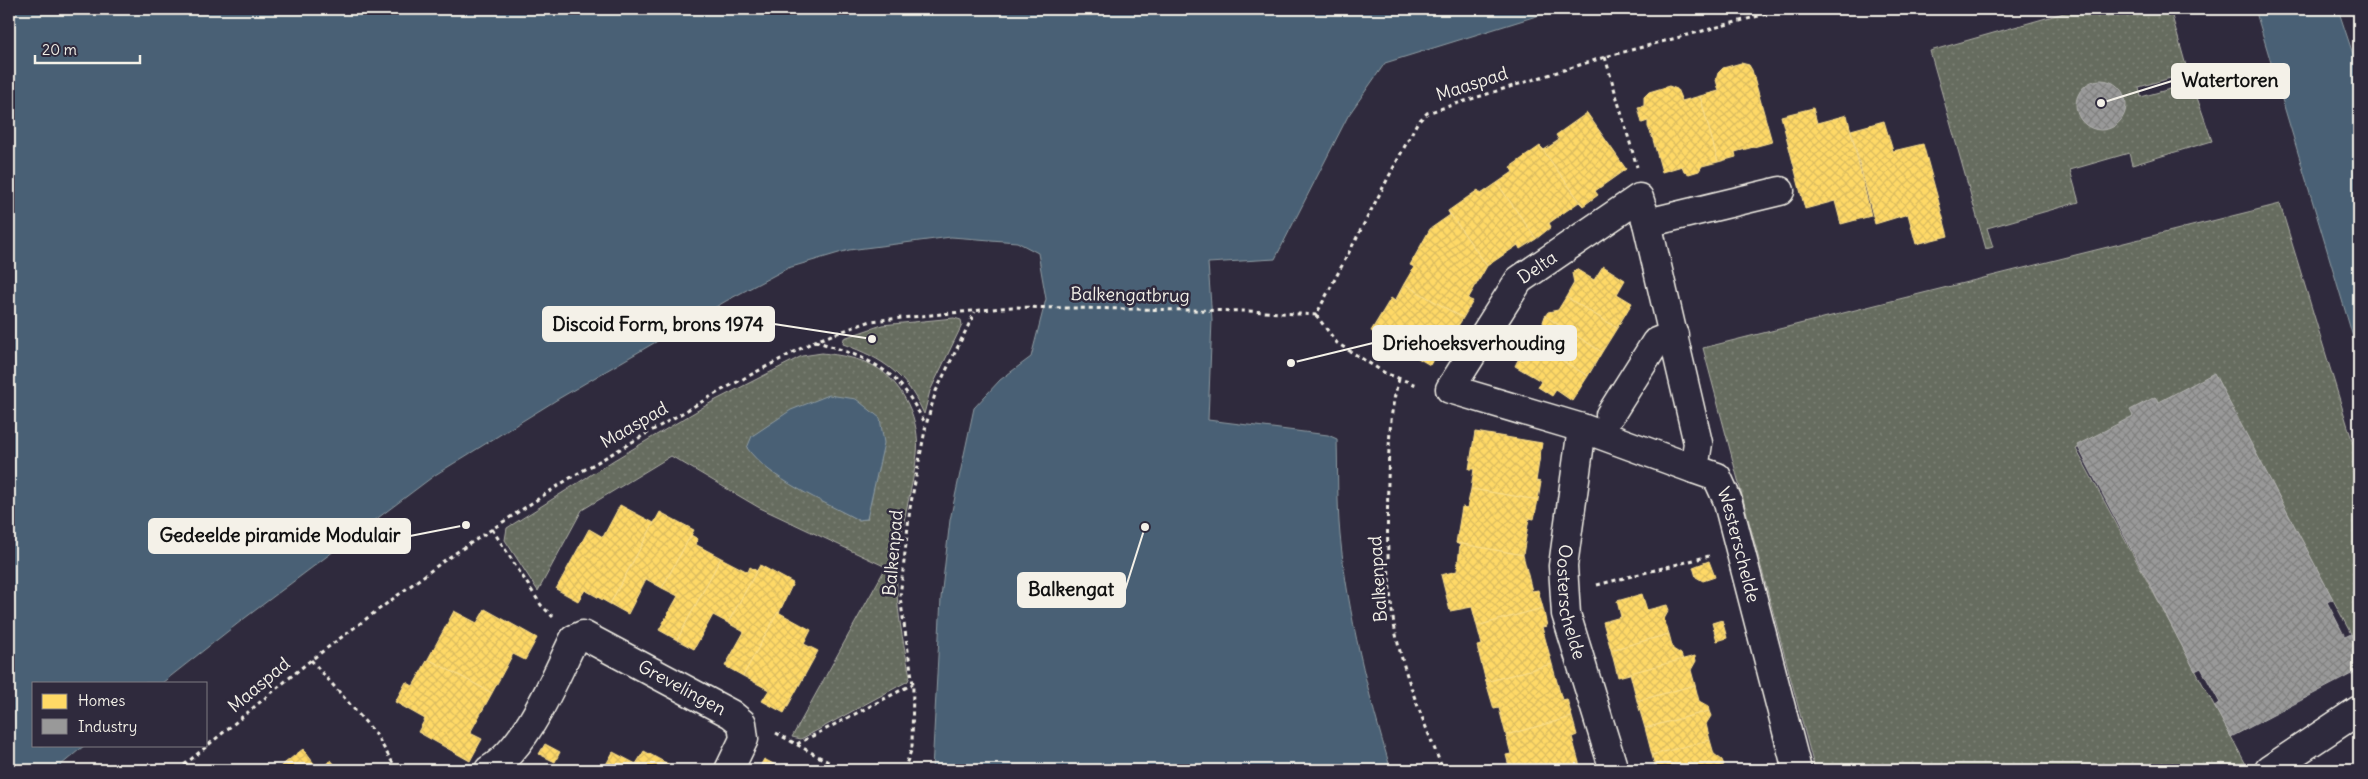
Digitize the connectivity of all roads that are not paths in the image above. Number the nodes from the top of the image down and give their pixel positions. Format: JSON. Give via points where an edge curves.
{"nodes":[{"id":1,"x":1780,"y":191,"type":"dead end"},
{"id":2,"x":1647,"y":223,"type":"junction"},
{"id":3,"x":1674,"y":335,"type":"junction"},
{"id":4,"x":1610,"y":415,"type":"dead end"},
{"id":5,"x":1582,"y":428,"type":"junction"},
{"id":6,"x":1694,"y":469,"type":"junction"},
{"id":7,"x":2359,"y":710,"type":"edge"},
{"id":8,"x":489,"y":770,"type":"edge"},
{"id":9,"x":729,"y":770,"type":"edge"},
{"id":10,"x":1614,"y":770,"type":"edge"},
{"id":11,"x":1797,"y":770,"type":"edge"},
{"id":12,"x":2269,"y":770,"type":"edge"}],
"edges":[{"from":1,"to":2,"type":"street"},
{"from":2,"to":3,"type":"street"},
{"from":2,"to":5,"type":"street","name":"Delta","via":[[1639,198],[1519,280],[1450,389]]},
{"from":3,"to":4,"type":"street","via":[[1656,342]]},
{"from":3,"to":6,"type":"street","via":[[1698,443]]},
{"from":5,"to":6,"type":"street"},
{"from":5,"to":10,"type":"street","name":"Oosterschelde","via":[[1563,566],[1564,594],[1566,614]]},
{"from":6,"to":11,"type":"street","name":"Westerschelde","via":[[1717,477],[1727,499]]},
{"from":7,"to":12,"type":"street"},
{"from":8,"to":9,"type":"street","name":"Grevelingen","via":[[518,742],[534,718],[574,638],[583,635],[742,722],[744,739]]}]}
